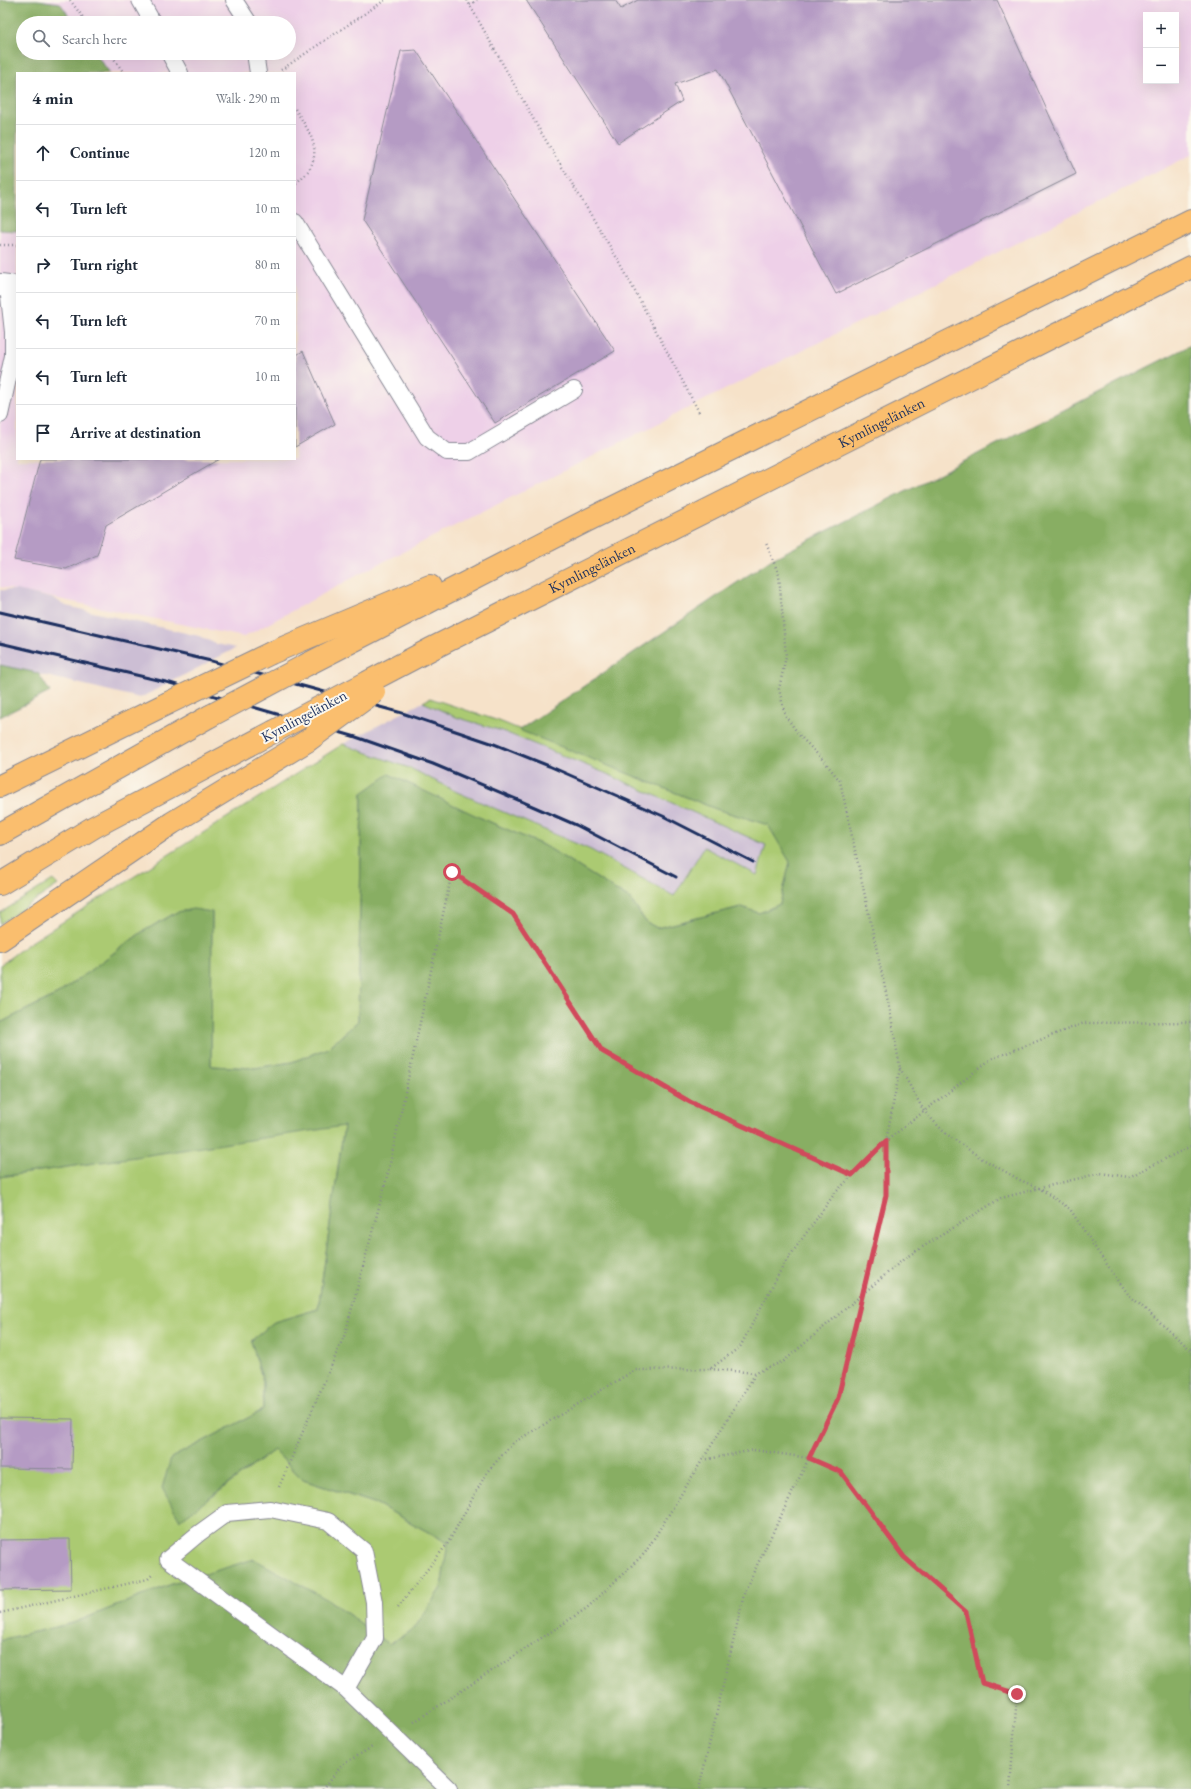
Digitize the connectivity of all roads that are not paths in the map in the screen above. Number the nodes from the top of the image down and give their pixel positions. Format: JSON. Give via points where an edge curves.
{"nodes":[{"id":1,"x":140,"y":0,"type":"edge"},
{"id":2,"x":234,"y":0,"type":"edge"},
{"id":3,"x":149,"y":16,"type":"edge"},
{"id":4,"x":244,"y":16,"type":"edge"},
{"id":5,"x":173,"y":60,"type":"edge"},
{"id":6,"x":256,"y":60,"type":"edge"},
{"id":7,"x":179,"y":72,"type":"edge"},
{"id":8,"x":258,"y":72,"type":"edge"},
{"id":9,"x":1191,"y":221,"type":"edge"},
{"id":10,"x":296,"y":224,"type":"edge"},
{"id":11,"x":1191,"y":267,"type":"edge"},
{"id":12,"x":8,"y":286,"type":"edge"},
{"id":13,"x":574,"y":390,"type":"dead end"},
{"id":14,"x":0,"y":415,"type":"edge"},
{"id":15,"x":584,"y":522,"type":"junction"},
{"id":16,"x":376,"y":683,"type":"junction"},
{"id":17,"x":0,"y":786,"type":"edge"},
{"id":18,"x":0,"y":834,"type":"edge"},
{"id":19,"x":0,"y":884,"type":"edge"},
{"id":20,"x":0,"y":940,"type":"edge"},
{"id":21,"x":346,"y":1689,"type":"junction"},
{"id":22,"x":449,"y":1789,"type":"edge"}],
"edges":[{"from":1,"to":3,"type":"lane"},
{"from":2,"to":4,"type":"lane"},
{"from":5,"to":7,"type":"lane"},
{"from":6,"to":8,"type":"lane"},
{"from":9,"to":15,"type":"highway"},
{"from":10,"to":13,"type":"lane","via":[[427,436],[447,452],[468,452]]},
{"from":11,"to":16,"type":"highway","name":"Kymlingelänken","via":[[431,649]]},
{"from":12,"to":14,"type":"lane","via":[[13,356]]},
{"from":15,"to":17,"type":"highway","bridge":true,"via":[[271,653]]},
{"from":15,"to":18,"type":"highway","bridge":true,"via":[[210,716]]},
{"from":16,"to":19,"type":"highway","name":"Kymlingelänken","bridge":true,"via":[[273,732],[94,827]]},
{"from":16,"to":20,"type":"highway","bridge":true,"via":[[307,741],[172,823]]},
{"from":21,"to":21,"type":"lane","via":[[168,1559],[227,1513],[270,1509],[328,1521],[364,1551],[374,1602],[375,1638]]},
{"from":21,"to":22,"type":"lane"}]}
